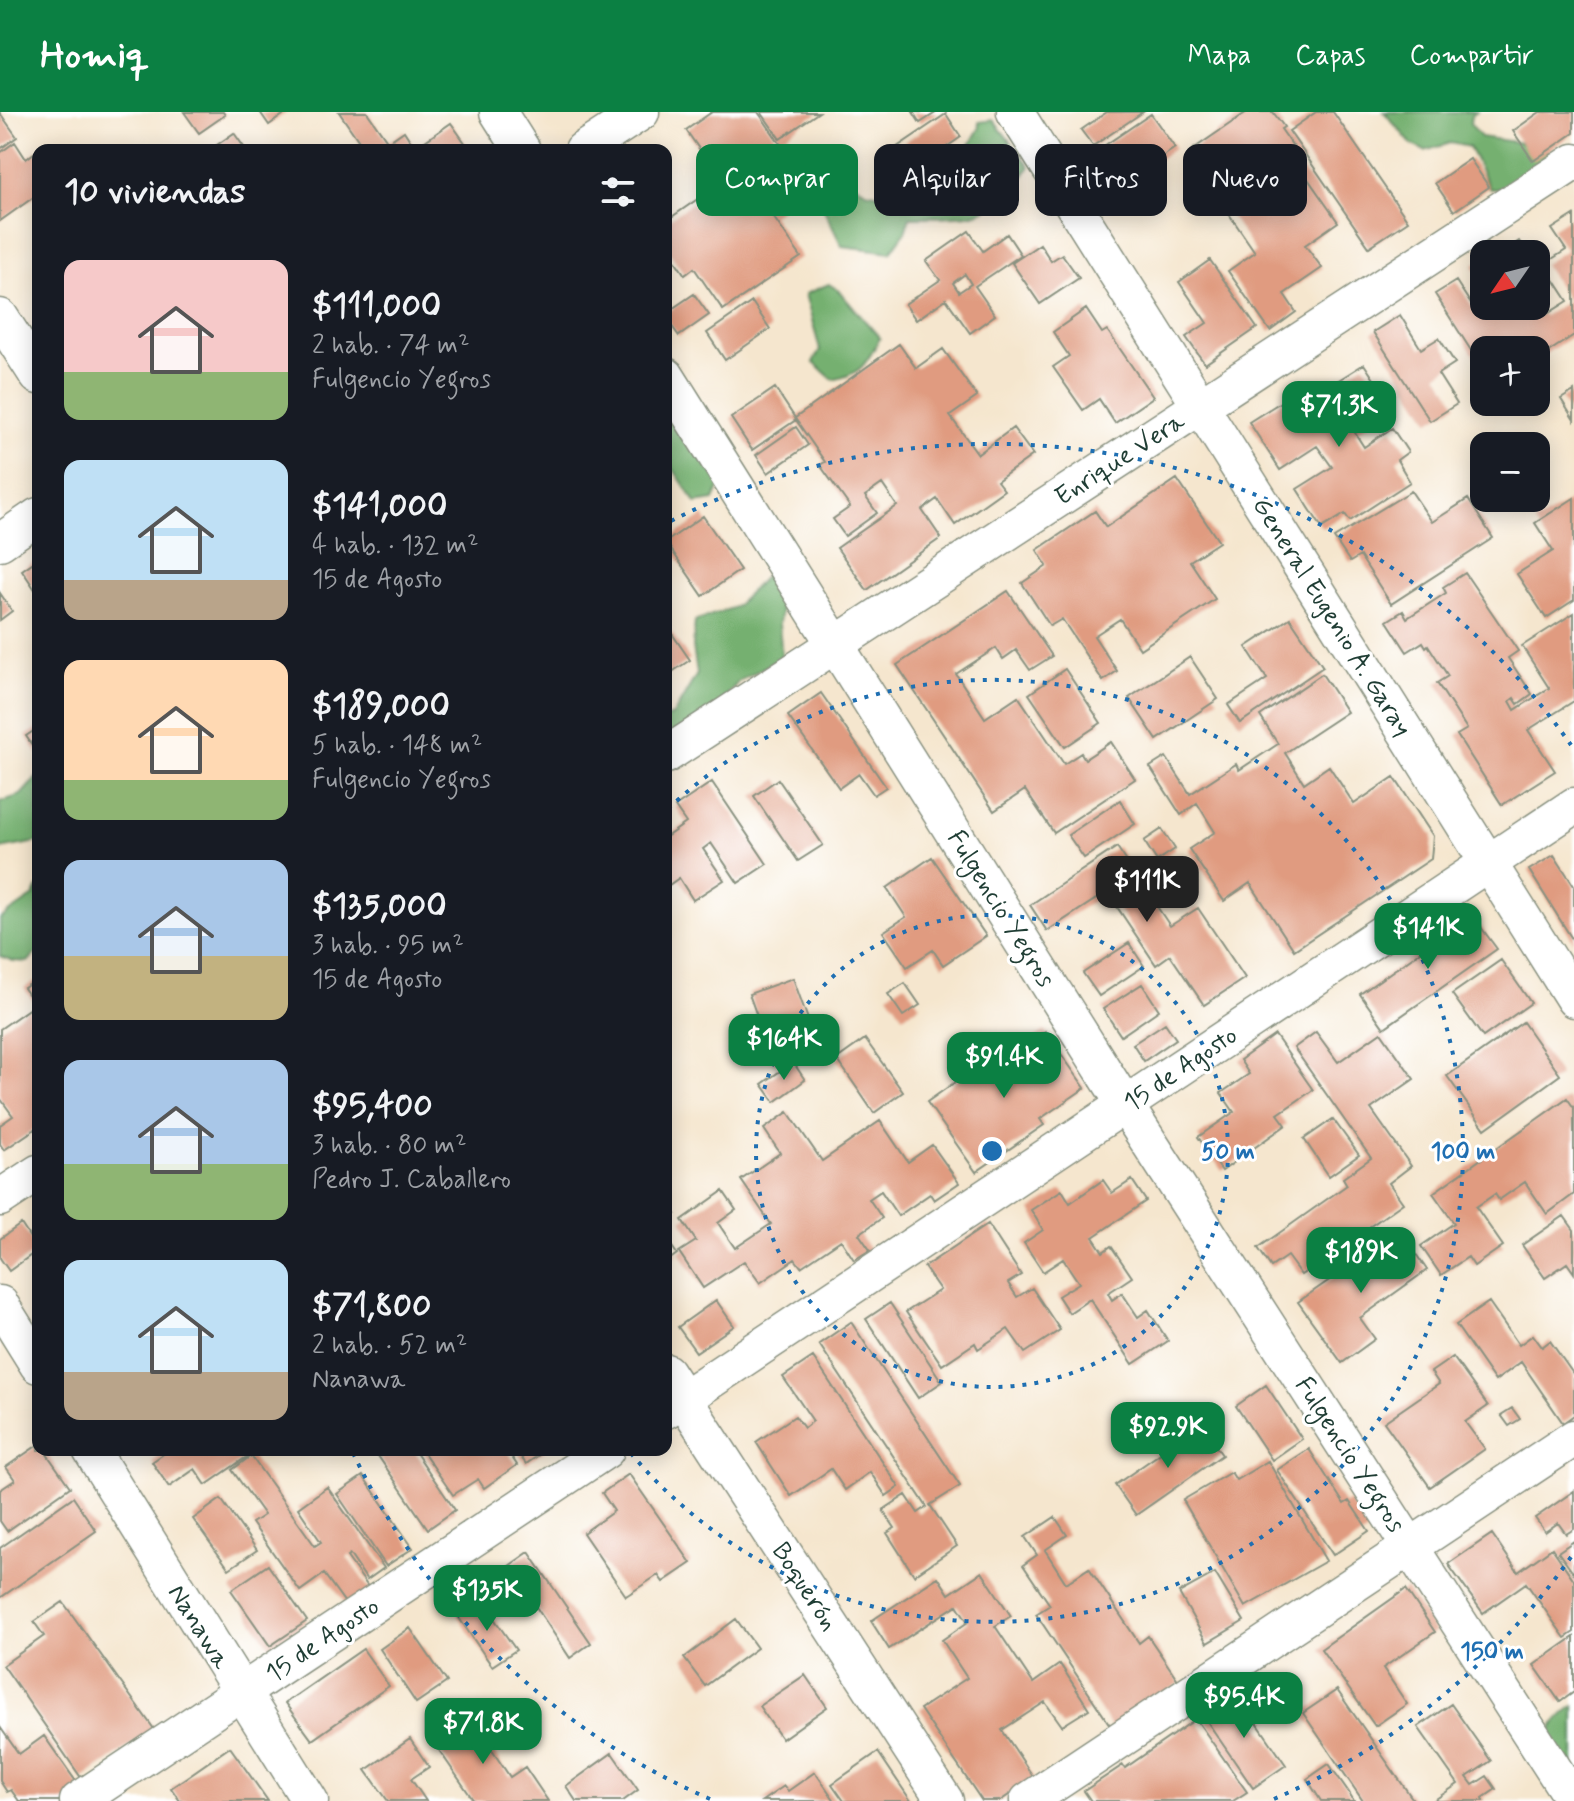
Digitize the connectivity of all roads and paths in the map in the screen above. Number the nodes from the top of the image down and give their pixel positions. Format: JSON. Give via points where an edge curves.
{"nodes":[{"id":1,"x":498,"y":112,"type":"edge"},
{"id":2,"x":641,"y":112,"type":"edge"},
{"id":3,"x":1015,"y":112,"type":"edge"},
{"id":4,"x":518,"y":144,"type":"edge"},
{"id":5,"x":592,"y":144,"type":"edge"},
{"id":6,"x":1574,"y":162,"type":"edge"},
{"id":7,"x":0,"y":317,"type":"edge"},
{"id":8,"x":32,"y":367,"type":"edge"},
{"id":9,"x":672,"y":385,"type":"edge"},
{"id":10,"x":1200,"y":405,"type":"junction"},
{"id":11,"x":32,"y":520,"type":"edge"},
{"id":12,"x":0,"y":542,"type":"edge"},
{"id":13,"x":836,"y":642,"type":"junction"},
{"id":14,"x":672,"y":751,"type":"edge"},
{"id":15,"x":1574,"y":806,"type":"edge"},
{"id":16,"x":1488,"y":864,"type":"junction"},
{"id":17,"x":1574,"y":999,"type":"edge"},
{"id":18,"x":1125,"y":1105,"type":"junction"},
{"id":19,"x":32,"y":1177,"type":"edge"},
{"id":20,"x":0,"y":1198,"type":"edge"},
{"id":21,"x":0,"y":1304,"type":"edge"},
{"id":22,"x":32,"y":1355,"type":"edge"},
{"id":23,"x":672,"y":1393,"type":"edge"},
{"id":24,"x":1574,"y":1438,"type":"edge"},
{"id":25,"x":95,"y":1456,"type":"edge"},
{"id":26,"x":597,"y":1456,"type":"edge"},
{"id":27,"x":1411,"y":1546,"type":"junction"},
{"id":28,"x":241,"y":1693,"type":"junction"},
{"id":29,"x":78,"y":1801,"type":"edge"},
{"id":30,"x":310,"y":1801,"type":"edge"},
{"id":31,"x":945,"y":1801,"type":"edge"},
{"id":32,"x":1028,"y":1801,"type":"edge"},
{"id":33,"x":1574,"y":1801,"type":"edge"}],
"edges":[{"from":1,"to":4,"type":"street"},
{"from":2,"to":5,"type":"street"},
{"from":3,"to":10,"type":"street","name":"General Eugenio A. Garay"},
{"from":6,"to":10,"type":"street","name":"Enrique Vera"},
{"from":7,"to":8,"type":"street"},
{"from":9,"to":13,"type":"street","name":"Fulgencio Yegros"},
{"from":10,"to":13,"type":"street","name":"Enrique Vera"},
{"from":10,"to":16,"type":"street","name":"General Eugenio A. Garay"},
{"from":11,"to":12,"type":"street"},
{"from":13,"to":14,"type":"street","name":"Enrique Vera"},
{"from":13,"to":18,"type":"street","name":"Fulgencio Yegros"},
{"from":15,"to":16,"type":"street","name":"15 de Agosto"},
{"from":16,"to":17,"type":"street","name":"General Eugenio A. Garay"},
{"from":16,"to":18,"type":"street","name":"15 de Agosto"},
{"from":18,"to":23,"type":"street","name":"15 de Agosto"},
{"from":18,"to":27,"type":"street","name":"Fulgencio Yegros"},
{"from":19,"to":20,"type":"street"},
{"from":21,"to":22,"type":"street"},
{"from":23,"to":31,"type":"street","name":"Boquerón"},
{"from":24,"to":27,"type":"street"},
{"from":25,"to":28,"type":"street","name":"Nanawa"},
{"from":26,"to":28,"type":"street","name":"15 de Agosto"},
{"from":27,"to":32,"type":"street"},
{"from":27,"to":33,"type":"street","name":"Fulgencio Yegros"},
{"from":28,"to":29,"type":"street","name":"15 de Agosto"},
{"from":28,"to":30,"type":"street","name":"Nanawa"}]}
